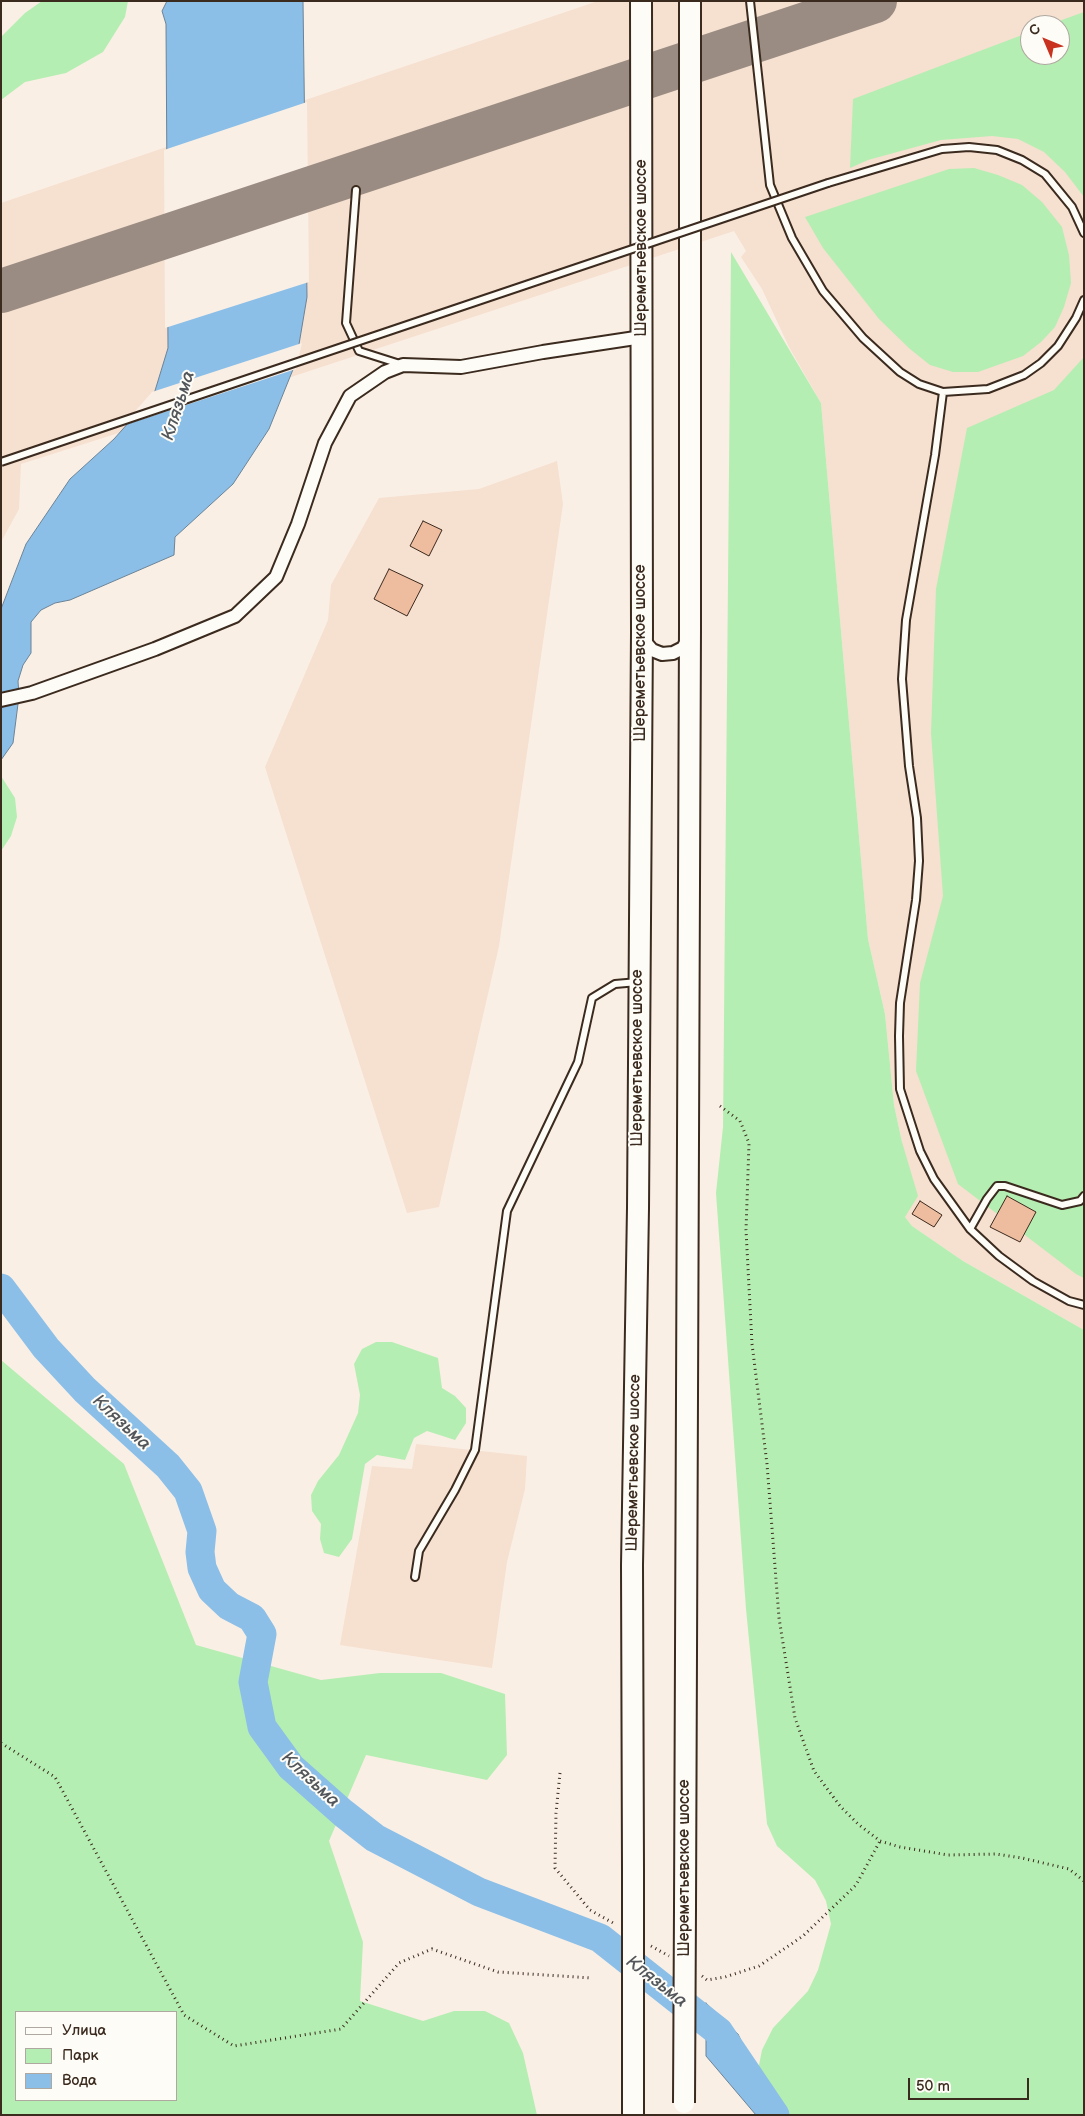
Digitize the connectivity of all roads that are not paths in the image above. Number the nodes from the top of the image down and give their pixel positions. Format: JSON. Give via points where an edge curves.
{"nodes":[{"id":1,"x":641,"y":1,"type":"edge"},
{"id":2,"x":690,"y":1,"type":"edge"},
{"id":3,"x":750,"y":1,"type":"edge"},
{"id":4,"x":356,"y":190,"type":"dead end"},
{"id":5,"x":1084,"y":233,"type":"edge"},
{"id":6,"x":1084,"y":300,"type":"edge"},
{"id":7,"x":642,"y":337,"type":"junction"},
{"id":8,"x":403,"y":365,"type":"junction"},
{"id":9,"x":943,"y":392,"type":"junction"},
{"id":10,"x":1,"y":462,"type":"edge"},
{"id":11,"x":690,"y":628,"type":"junction"},
{"id":12,"x":642,"y":632,"type":"junction"},
{"id":13,"x":1,"y":700,"type":"edge"},
{"id":14,"x":638,"y":982,"type":"junction"},
{"id":15,"x":1084,"y":1196,"type":"edge"},
{"id":16,"x":970,"y":1228,"type":"junction"},
{"id":17,"x":1084,"y":1305,"type":"edge"},
{"id":18,"x":415,"y":1577,"type":"dead end"},
{"id":19,"x":684,"y":2109,"type":"edge"},
{"id":20,"x":633,"y":2115,"type":"edge"}],
"edges":[{"from":1,"to":7,"type":"main road","name":"Шереметьевское шоссе"},
{"from":2,"to":11,"type":"main road","name":"Шереметьевское шоссе"},
{"from":3,"to":9,"type":"lane","via":[[770,186],[792,238],[823,292],[863,338],[900,372],[919,384]]},
{"from":4,"to":8,"type":"lane","via":[[346,323],[359,351]]},
{"from":5,"to":10,"type":"lane","bridge":true,"via":[[1072,207],[1045,174],[1022,160],[997,150],[942,149],[828,183]]},
{"from":6,"to":9,"type":"lane","via":[[1058,346],[1024,375],[988,389]]},
{"from":7,"to":8,"type":"street","via":[[461,368]]},
{"from":7,"to":12,"type":"main road","name":"Шереметьевское шоссе"},
{"from":8,"to":13,"type":"street","via":[[385,372],[350,396],[325,443],[276,577],[235,616],[155,649],[32,693]]},
{"from":9,"to":16,"type":"lane","via":[[906,620],[902,679],[919,861],[900,1003],[900,1089],[920,1151],[934,1179]]},
{"from":11,"to":12,"type":"street","via":[[689,639],[683,648],[662,654],[648,646]]},
{"from":11,"to":19,"type":"main road","name":"Шереметьевское шоссе","bridge":true},
{"from":12,"to":14,"type":"main road","name":"Шереметьевское шоссе"},
{"from":14,"to":18,"type":"lane","via":[[615,984],[592,998],[578,1062],[507,1211],[475,1450],[419,1552]]},
{"from":14,"to":20,"type":"main road","name":"Шереметьевское шоссе","bridge":true,"via":[[632,1564]]},
{"from":15,"to":16,"type":"lane","via":[[1062,1205],[997,1186]]},
{"from":16,"to":17,"type":"lane","via":[[999,1256],[1033,1281]]}]}
